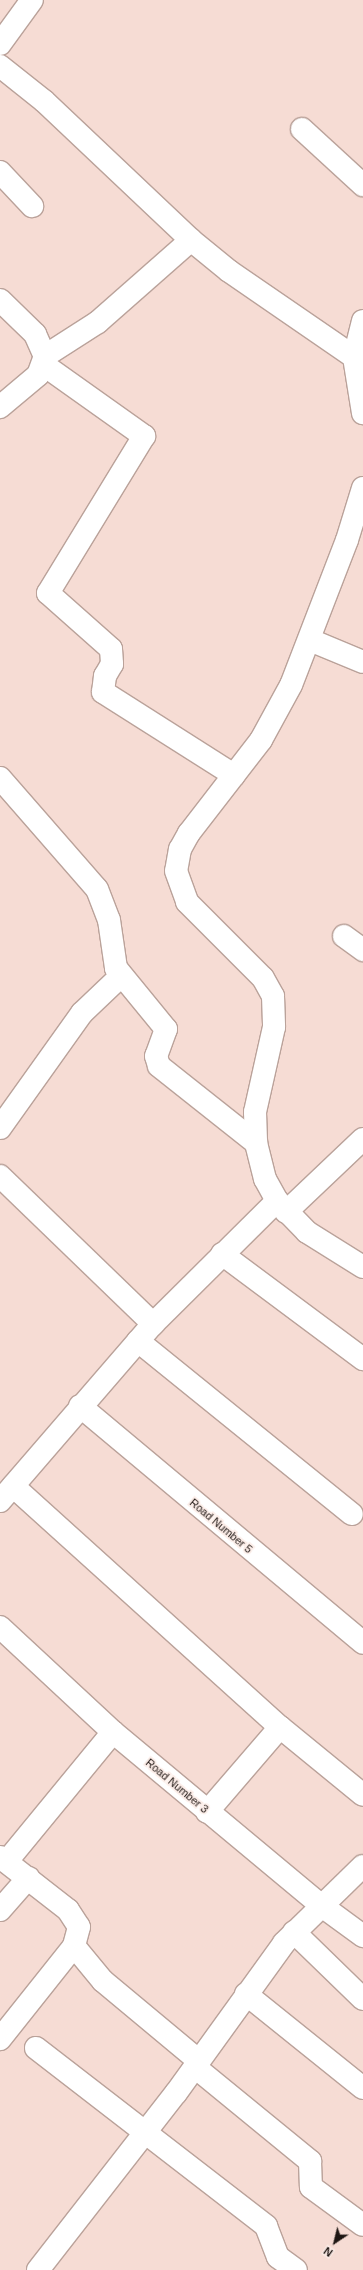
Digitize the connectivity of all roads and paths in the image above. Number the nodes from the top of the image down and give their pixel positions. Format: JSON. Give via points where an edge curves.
{"nodes":[{"id":1,"x":32,"y":0,"type":"edge"},
{"id":2,"x":0,"y":44,"type":"edge"},
{"id":3,"x":0,"y":66,"type":"edge"},
{"id":4,"x":302,"y":129,"type":"dead end"},
{"id":5,"x":0,"y":172,"type":"edge"},
{"id":6,"x":363,"y":185,"type":"edge"},
{"id":7,"x":32,"y":206,"type":"dead end"},
{"id":8,"x":191,"y":240,"type":"junction"},
{"id":9,"x":0,"y":300,"type":"edge"},
{"id":10,"x":363,"y":321,"type":"edge"},
{"id":11,"x":354,"y":357,"type":"junction"},
{"id":12,"x":44,"y":361,"type":"junction"},
{"id":13,"x":0,"y":407,"type":"edge"},
{"id":14,"x":363,"y":413,"type":"edge"},
{"id":15,"x":363,"y":488,"type":"edge"},
{"id":16,"x":310,"y":640,"type":"junction"},
{"id":17,"x":363,"y":662,"type":"edge"},
{"id":18,"x":234,"y":775,"type":"junction"},
{"id":19,"x":0,"y":778,"type":"edge"},
{"id":20,"x":344,"y":936,"type":"dead end"},
{"id":21,"x":363,"y":950,"type":"edge"},
{"id":22,"x":121,"y":976,"type":"junction"},
{"id":23,"x":0,"y":1128,"type":"edge"},
{"id":24,"x":363,"y":1139,"type":"edge"},
{"id":25,"x":256,"y":1143,"type":"junction"},
{"id":26,"x":0,"y":1176,"type":"edge"},
{"id":27,"x":281,"y":1206,"type":"junction"},
{"id":28,"x":222,"y":1254,"type":"junction"},
{"id":29,"x":363,"y":1267,"type":"edge"},
{"id":30,"x":153,"y":1324,"type":"junction"},
{"id":31,"x":138,"y":1341,"type":"junction"},
{"id":32,"x":363,"y":1359,"type":"edge"},
{"id":33,"x":80,"y":1406,"type":"junction"},
{"id":34,"x":6,"y":1494,"type":"edge"},
{"id":35,"x":352,"y":1514,"type":"dead end"},
{"id":36,"x":0,"y":1627,"type":"edge"},
{"id":37,"x":363,"y":1643,"type":"edge"},
{"id":38,"x":280,"y":1727,"type":"junction"},
{"id":39,"x":113,"y":1732,"type":"junction"},
{"id":40,"x":363,"y":1795,"type":"edge"},
{"id":41,"x":208,"y":1812,"type":"junction"},
{"id":42,"x":3,"y":1859,"type":"edge"},
{"id":43,"x":363,"y":1866,"type":"edge"},
{"id":44,"x":28,"y":1878,"type":"junction"},
{"id":45,"x":322,"y":1906,"type":"junction"},
{"id":46,"x":0,"y":1910,"type":"edge"},
{"id":47,"x":294,"y":1932,"type":"junction"},
{"id":48,"x":363,"y":1936,"type":"edge"},
{"id":49,"x":74,"y":1946,"type":"junction"},
{"id":50,"x":246,"y":1994,"type":"junction"},
{"id":51,"x":363,"y":1999,"type":"edge"},
{"id":52,"x":0,"y":2039,"type":"edge"},
{"id":53,"x":36,"y":2048,"type":"dead end"},
{"id":54,"x":197,"y":2064,"type":"junction"},
{"id":55,"x":363,"y":2088,"type":"edge"},
{"id":56,"x":144,"y":2133,"type":"junction"},
{"id":57,"x":363,"y":2225,"type":"edge"},
{"id":58,"x":38,"y":2270,"type":"edge"},
{"id":59,"x":296,"y":2270,"type":"edge"}],
"edges":[{"from":1,"to":2,"type":"street"},
{"from":3,"to":8,"type":"street","via":[[44,101]]},
{"from":4,"to":6,"type":"street"},
{"from":5,"to":7,"type":"street"},
{"from":8,"to":11,"type":"street","via":[[229,271]]},
{"from":8,"to":12,"type":"street","via":[[98,322]]},
{"from":9,"to":12,"type":"street","via":[[35,334]]},
{"from":10,"to":11,"type":"street"},
{"from":11,"to":14,"type":"street"},
{"from":12,"to":13,"type":"street","via":[[38,375]]},
{"from":12,"to":18,"type":"street","via":[[144,436],[48,593],[111,649],[112,664],[105,676],[103,692]]},
{"from":15,"to":16,"type":"street"},
{"from":16,"to":17,"type":"street"},
{"from":16,"to":18,"type":"street","via":[[275,715]]},
{"from":18,"to":25,"type":"street","via":[[189,833],[180,849],[176,871],[187,902],[263,978],[274,996],[277,1012],[255,1112]]},
{"from":19,"to":22,"type":"street","via":[[97,889],[109,920],[116,968]]},
{"from":20,"to":21,"type":"street"},
{"from":22,"to":23,"type":"street","via":[[82,1013]]},
{"from":22,"to":25,"type":"street","via":[[166,1029],[156,1056],[159,1066]]},
{"from":24,"to":27,"type":"street"},
{"from":25,"to":27,"type":"street","via":[[265,1179]]},
{"from":26,"to":30,"type":"street"},
{"from":27,"to":28,"type":"street"},
{"from":27,"to":29,"type":"street","via":[[307,1232]]},
{"from":28,"to":30,"type":"street"},
{"from":28,"to":32,"type":"street"},
{"from":30,"to":31,"type":"street"},
{"from":31,"to":33,"type":"street"},
{"from":31,"to":35,"type":"street"},
{"from":33,"to":34,"type":"street"},
{"from":33,"to":37,"type":"street","name":"Road Number 5"},
{"from":34,"to":38,"type":"street"},
{"from":36,"to":39,"type":"street","name":"Road Number 3"},
{"from":38,"to":40,"type":"street"},
{"from":38,"to":41,"type":"street"},
{"from":39,"to":41,"type":"street","name":"Road Number 3"},
{"from":39,"to":42,"type":"street"},
{"from":41,"to":45,"type":"street","name":"Road Number 3"},
{"from":42,"to":44,"type":"street"},
{"from":43,"to":45,"type":"street"},
{"from":44,"to":46,"type":"street"},
{"from":44,"to":49,"type":"street","via":[[76,1918],[79,1927]]},
{"from":45,"to":47,"type":"street"},
{"from":45,"to":48,"type":"street","name":"Road Number 3"},
{"from":47,"to":50,"type":"street"},
{"from":47,"to":51,"type":"street"},
{"from":49,"to":52,"type":"street"},
{"from":49,"to":54,"type":"street","via":[[103,1981]]},
{"from":50,"to":54,"type":"street"},
{"from":50,"to":55,"type":"street"},
{"from":53,"to":56,"type":"street"},
{"from":54,"to":56,"type":"street"},
{"from":54,"to":57,"type":"street","via":[[310,2161],[311,2186]]},
{"from":56,"to":58,"type":"street"},
{"from":56,"to":59,"type":"street","via":[[266,2226],[278,2257]]}]}
